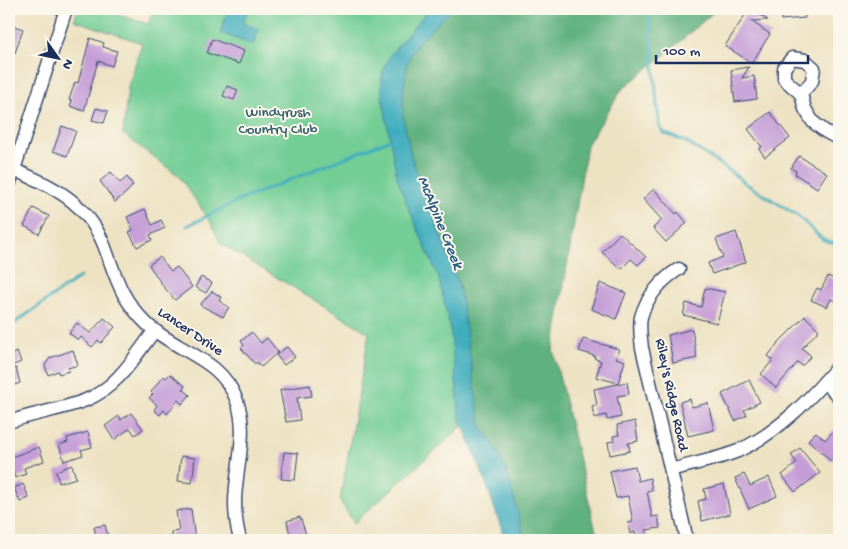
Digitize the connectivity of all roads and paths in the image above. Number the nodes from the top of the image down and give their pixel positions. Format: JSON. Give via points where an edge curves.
{"nodes":[{"id":1,"x":66,"y":9,"type":"edge"},
{"id":2,"x":801,"y":94,"type":"dead end"},
{"id":3,"x":839,"y":139,"type":"edge"},
{"id":4,"x":14,"y":170,"type":"junction"},
{"id":5,"x":9,"y":185,"type":"edge"},
{"id":6,"x":679,"y":269,"type":"dead end"},
{"id":7,"x":155,"y":330,"type":"junction"},
{"id":8,"x":839,"y":365,"type":"edge"},
{"id":9,"x":824,"y":382,"type":"junction"},
{"id":10,"x":839,"y":397,"type":"edge"},
{"id":11,"x":9,"y":422,"type":"edge"},
{"id":12,"x":671,"y":470,"type":"junction"},
{"id":13,"x":240,"y":540,"type":"edge"},
{"id":14,"x":687,"y":540,"type":"edge"}],
"edges":[{"from":1,"to":4,"type":"street"},
{"from":2,"to":3,"type":"street","via":[[804,109],[813,122]]},
{"from":4,"to":5,"type":"street"},
{"from":4,"to":7,"type":"street","name":"Lancer Drive","via":[[51,186],[86,215],[104,246],[120,290],[134,310]]},
{"from":6,"to":12,"type":"street","name":"Riley's Ridge Road","via":[[657,288],[641,318],[642,348]]},
{"from":7,"to":11,"type":"street","via":[[120,376],[97,394],[68,406]]},
{"from":7,"to":13,"type":"street","name":"Lancer Drive","via":[[216,368],[233,392],[242,422],[235,501]]},
{"from":8,"to":9,"type":"street"},
{"from":9,"to":10,"type":"street"},
{"from":9,"to":12,"type":"street","via":[[780,426],[761,438],[736,452]]},
{"from":12,"to":14,"type":"street","name":"Riley's Ridge Road"}]}
